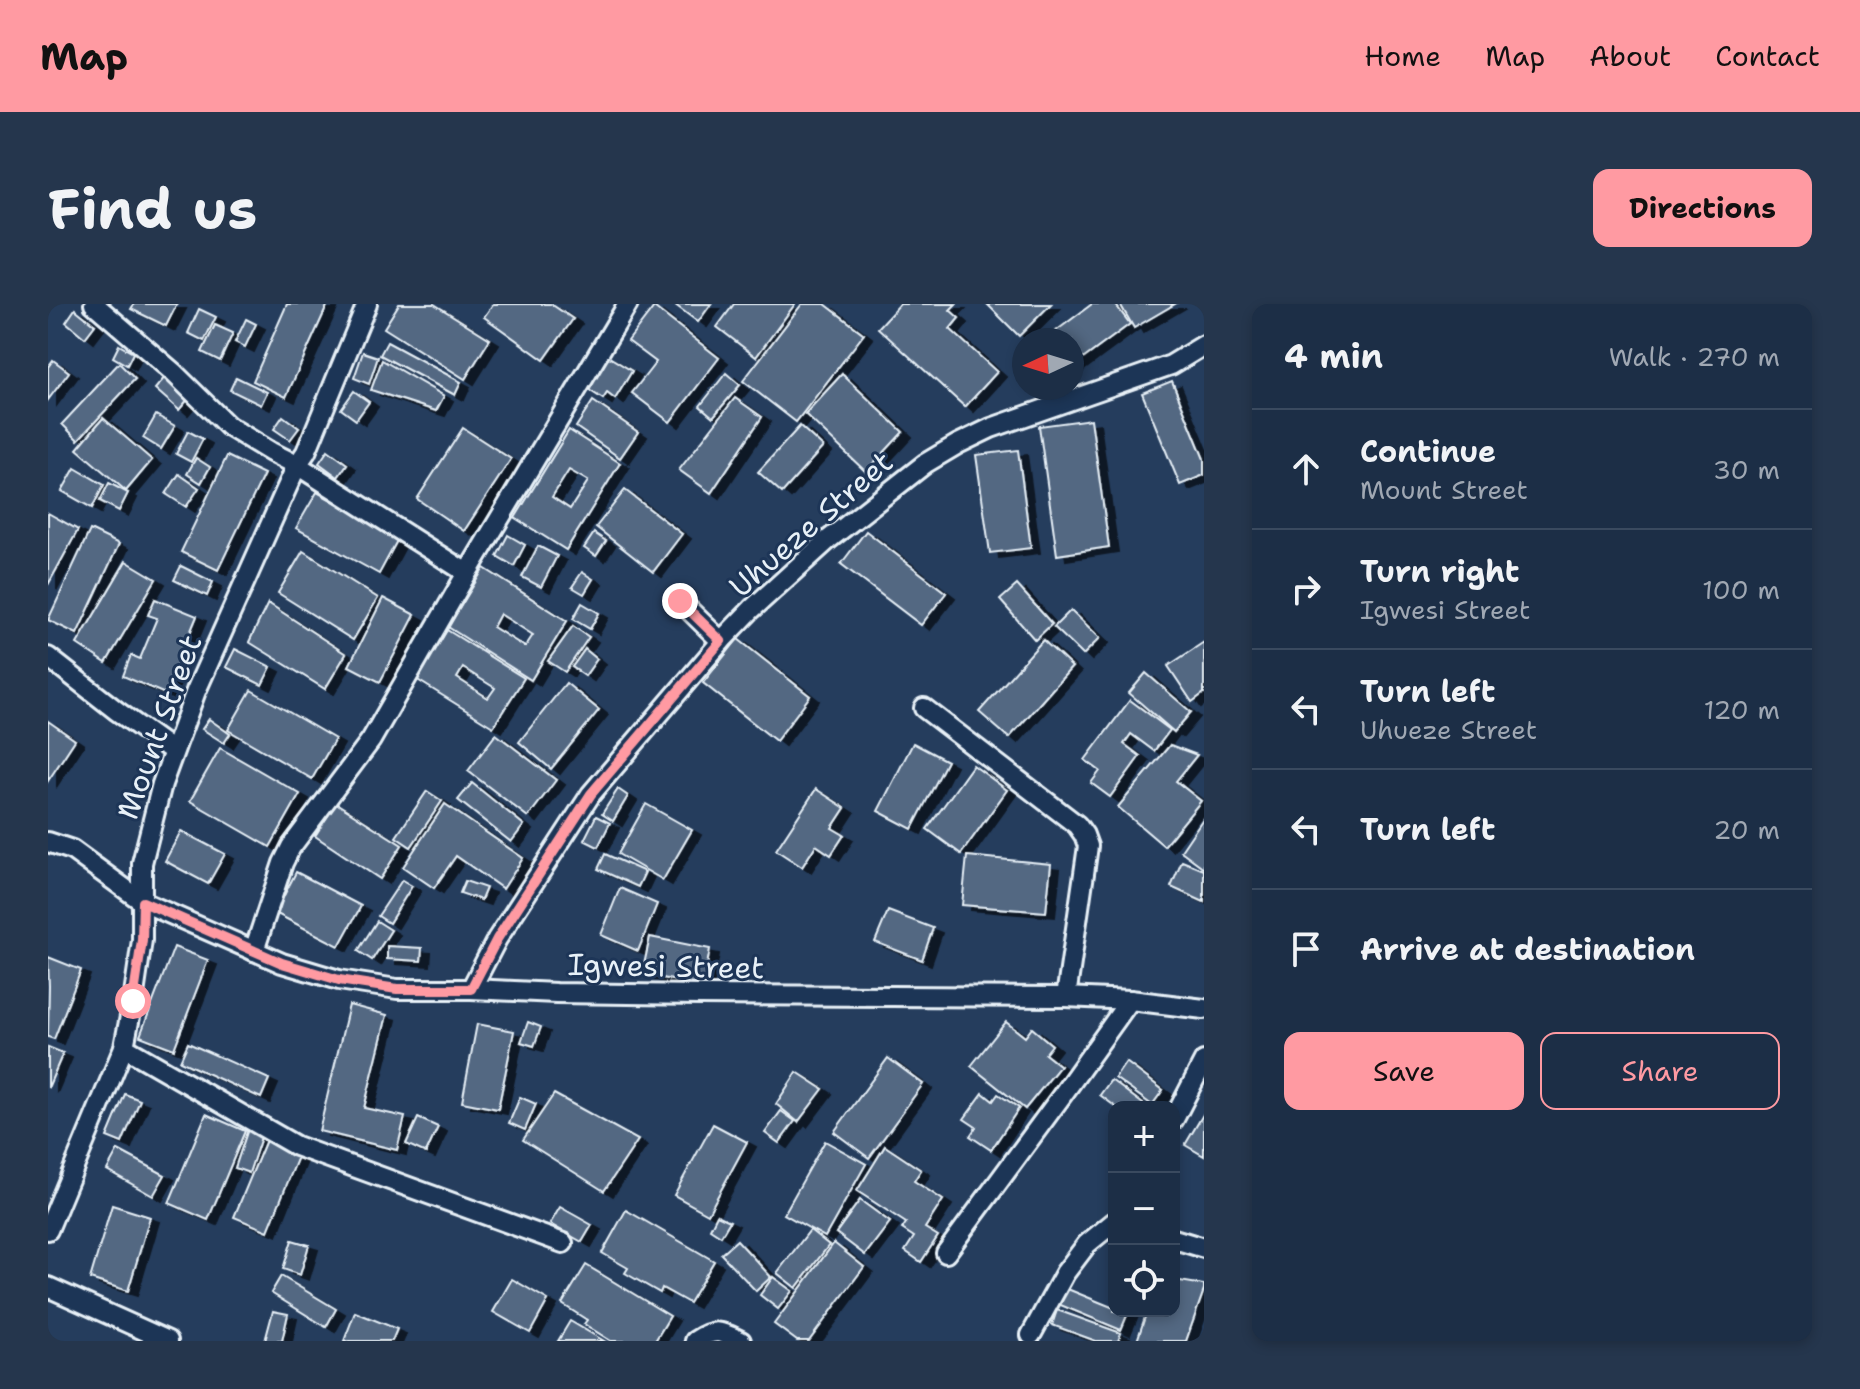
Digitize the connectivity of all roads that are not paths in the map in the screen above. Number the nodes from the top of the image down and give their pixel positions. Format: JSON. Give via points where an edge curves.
{"nodes":[{"id":1,"x":94,"y":304,"type":"edge"},
{"id":2,"x":367,"y":304,"type":"edge"},
{"id":3,"x":628,"y":304,"type":"edge"},
{"id":4,"x":1204,"y":345,"type":"edge"},
{"id":5,"x":297,"y":465,"type":"junction"},
{"id":6,"x":467,"y":573,"type":"junction"},
{"id":7,"x":680,"y":601,"type":"dead end"},
{"id":8,"x":721,"y":641,"type":"junction"},
{"id":9,"x":48,"y":657,"type":"edge"},
{"id":10,"x":924,"y":708,"type":"dead end"},
{"id":11,"x":173,"y":751,"type":"junction"},
{"id":12,"x":48,"y":842,"type":"edge"},
{"id":13,"x":143,"y":902,"type":"junction"},
{"id":14,"x":254,"y":951,"type":"junction"},
{"id":15,"x":471,"y":989,"type":"junction"},
{"id":16,"x":1066,"y":997,"type":"junction"},
{"id":17,"x":1130,"y":1000,"type":"junction"},
{"id":18,"x":1204,"y":1009,"type":"edge"},
{"id":19,"x":124,"y":1047,"type":"junction"},
{"id":20,"x":1204,"y":1061,"type":"edge"},
{"id":21,"x":1180,"y":1107,"type":"edge"},
{"id":22,"x":1108,"y":1227,"type":"edge"},
{"id":23,"x":48,"y":1230,"type":"edge"},
{"id":24,"x":1180,"y":1241,"type":"edge"},
{"id":25,"x":563,"y":1243,"type":"dead end"},
{"id":26,"x":1204,"y":1248,"type":"edge"},
{"id":27,"x":946,"y":1253,"type":"dead end"},
{"id":28,"x":48,"y":1287,"type":"edge"},
{"id":29,"x":1031,"y":1335,"type":"dead end"},
{"id":30,"x":168,"y":1341,"type":"edge"},
{"id":31,"x":695,"y":1341,"type":"edge"},
{"id":32,"x":741,"y":1341,"type":"edge"}],
"edges":[{"from":1,"to":5,"type":"street","via":[[228,426]]},
{"from":2,"to":5,"type":"street","name":"Mount Street"},
{"from":3,"to":6,"type":"street"},
{"from":4,"to":8,"type":"street","name":"Uhueze Street","via":[[1171,365],[991,428],[926,463],[828,540]]},
{"from":5,"to":6,"type":"street"},
{"from":5,"to":11,"type":"street","name":"Mount Street"},
{"from":6,"to":14,"type":"street","via":[[371,740],[291,847]]},
{"from":7,"to":8,"type":"street"},
{"from":8,"to":15,"type":"street","name":"Uhueze Street","via":[[591,794],[497,939]]},
{"from":9,"to":11,"type":"street"},
{"from":10,"to":16,"type":"street","via":[[1084,835],[1088,846]]},
{"from":11,"to":13,"type":"street","name":"Mount Street","via":[[142,863]]},
{"from":12,"to":13,"type":"street","name":"Igwesi Street","via":[[72,850]]},
{"from":13,"to":14,"type":"street","name":"Igwesi Street"},
{"from":13,"to":19,"type":"street","name":"Mount Street"},
{"from":14,"to":15,"type":"street","name":"Igwesi Street","via":[[339,980],[397,989]]},
{"from":15,"to":16,"type":"street","name":"Igwesi Street"},
{"from":16,"to":17,"type":"street","name":"Igwesi Street"},
{"from":17,"to":18,"type":"street","name":"Igwesi Street"},
{"from":17,"to":27,"type":"street"},
{"from":19,"to":23,"type":"street","name":"Mount Street"},
{"from":19,"to":25,"type":"street","via":[[296,1146]]},
{"from":20,"to":21,"type":"street"},
{"from":22,"to":29,"type":"street","via":[[1065,1273]]},
{"from":24,"to":26,"type":"street"},
{"from":28,"to":30,"type":"street"},
{"from":31,"to":32,"type":"street","via":[[708,1332]]}]}
